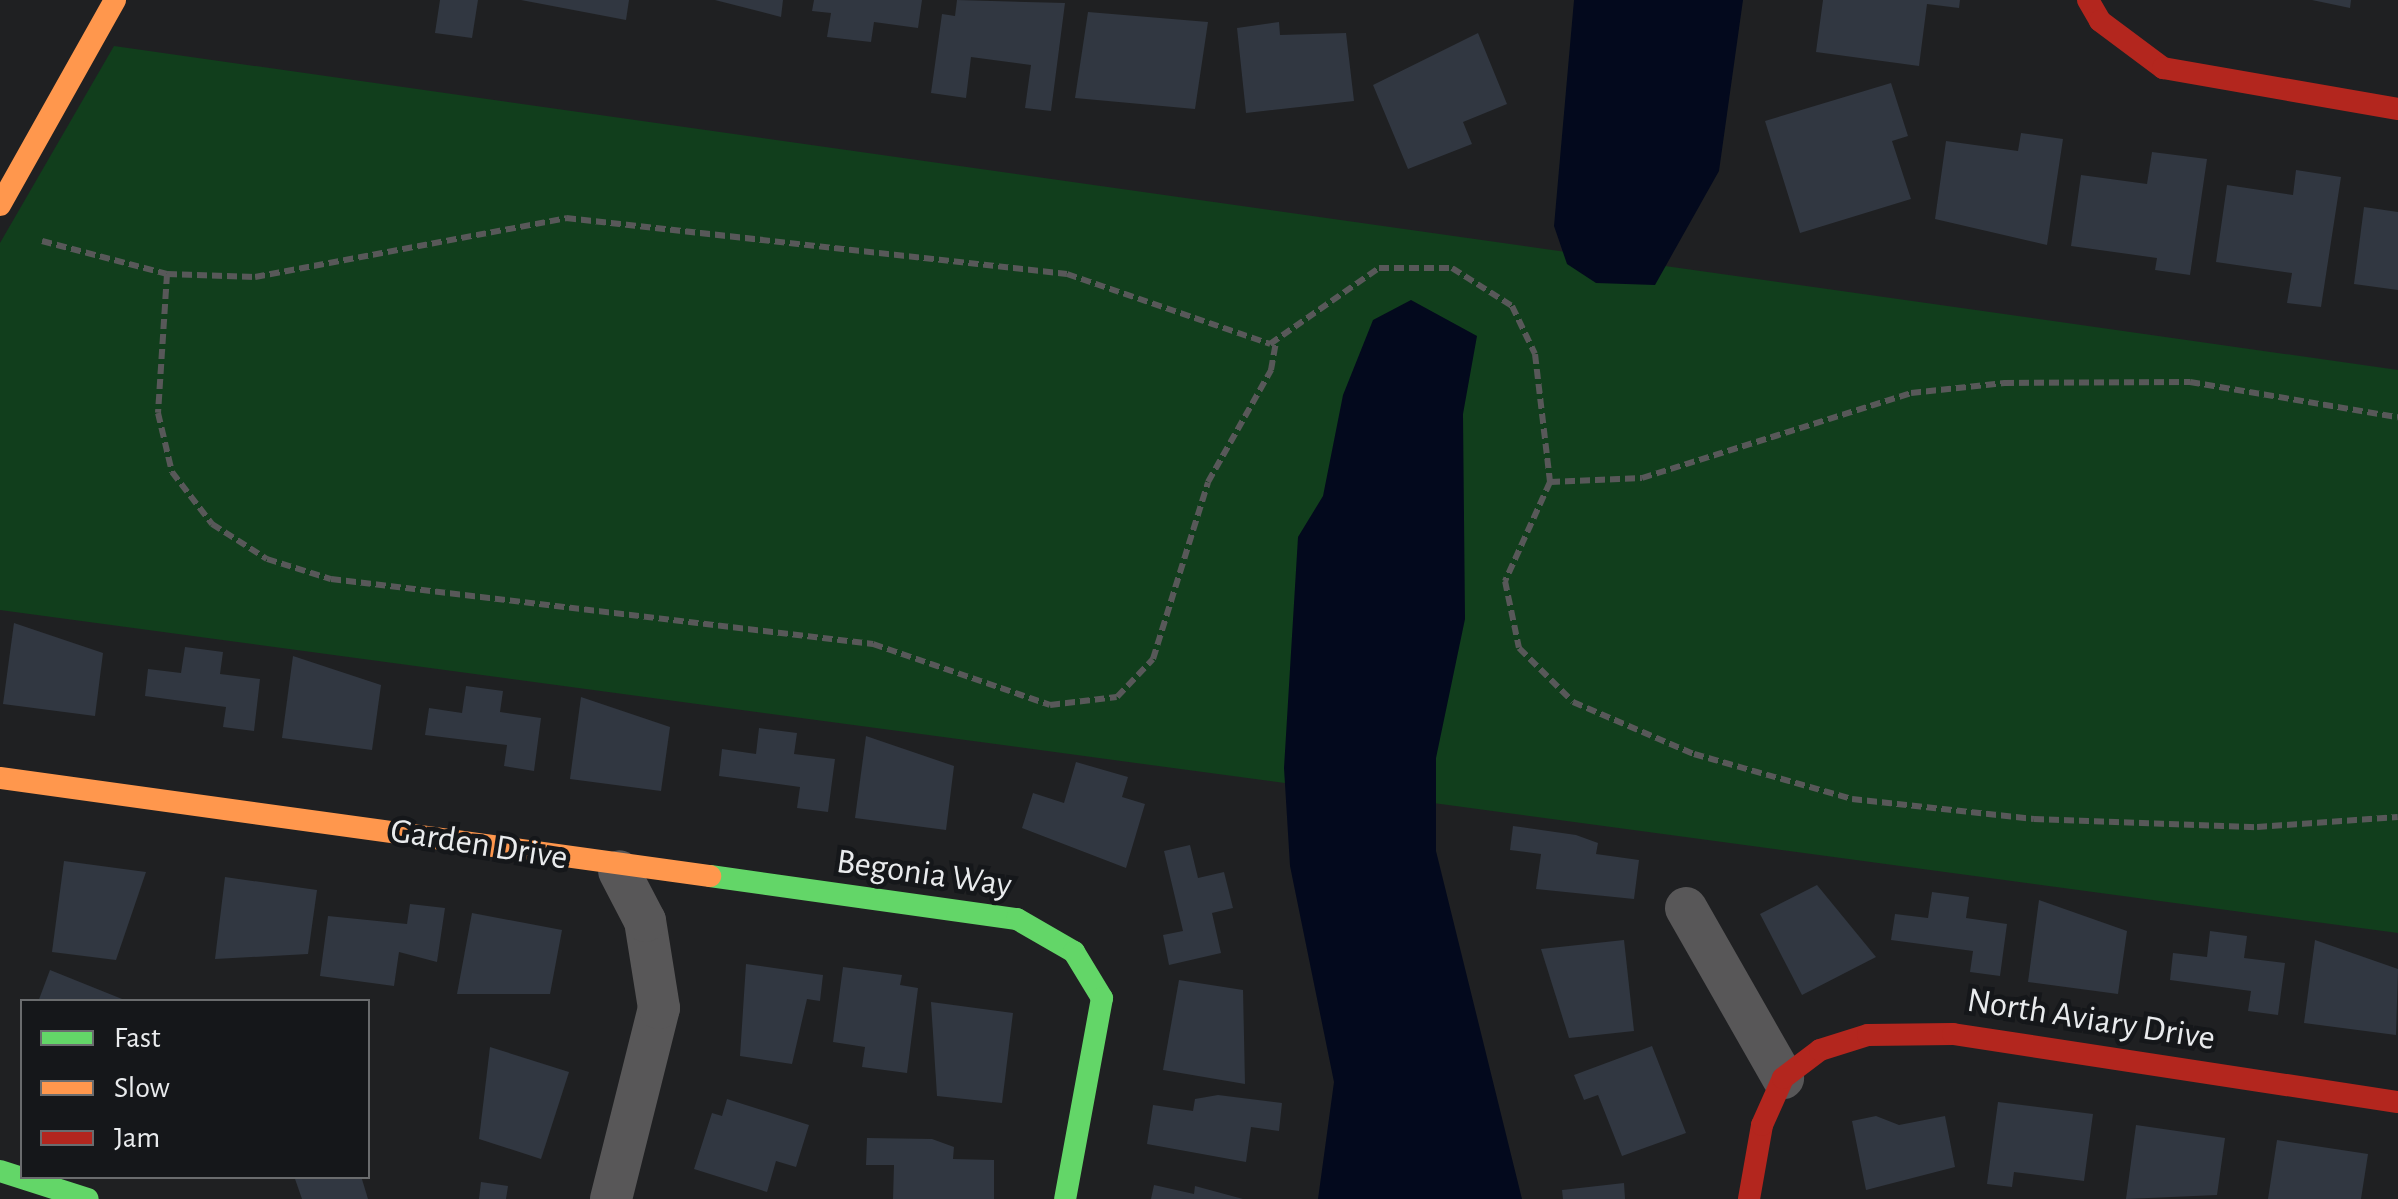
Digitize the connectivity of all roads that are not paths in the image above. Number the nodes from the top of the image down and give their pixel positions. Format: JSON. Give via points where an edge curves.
{"nodes":[{"id":1,"x":115,"y":0,"type":"edge"},
{"id":2,"x":2094,"y":10,"type":"edge"},
{"id":3,"x":2398,"y":109,"type":"edge"},
{"id":4,"x":0,"y":205,"type":"edge"},
{"id":5,"x":0,"y":778,"type":"edge"},
{"id":6,"x":620,"y":871,"type":"junction"},
{"id":7,"x":1686,"y":908,"type":"dead end"},
{"id":8,"x":1783,"y":1078,"type":"junction"},
{"id":9,"x":2398,"y":1102,"type":"edge"},
{"id":10,"x":25,"y":1179,"type":"edge"},
{"id":11,"x":88,"y":1199,"type":"edge"},
{"id":12,"x":611,"y":1199,"type":"edge"},
{"id":13,"x":1065,"y":1199,"type":"edge"},
{"id":14,"x":1749,"y":1199,"type":"edge"}],
"edges":[{"from":1,"to":4,"type":"street"},
{"from":2,"to":3,"type":"street","via":[[2162,68],[2213,83]]},
{"from":5,"to":6,"type":"street","name":"Garden Drive","via":[[518,846]]},
{"from":6,"to":12,"type":"street","via":[[645,921],[659,1008]]},
{"from":6,"to":13,"type":"street","name":"Begonia Way","via":[[1017,919],[1074,952],[1102,998]]},
{"from":7,"to":8,"type":"street"},
{"from":8,"to":9,"type":"street","name":"North Aviary Drive","via":[[1820,1050],[1918,1031]]},
{"from":8,"to":14,"type":"street","via":[[1762,1125]]},
{"from":10,"to":11,"type":"street"}]}
